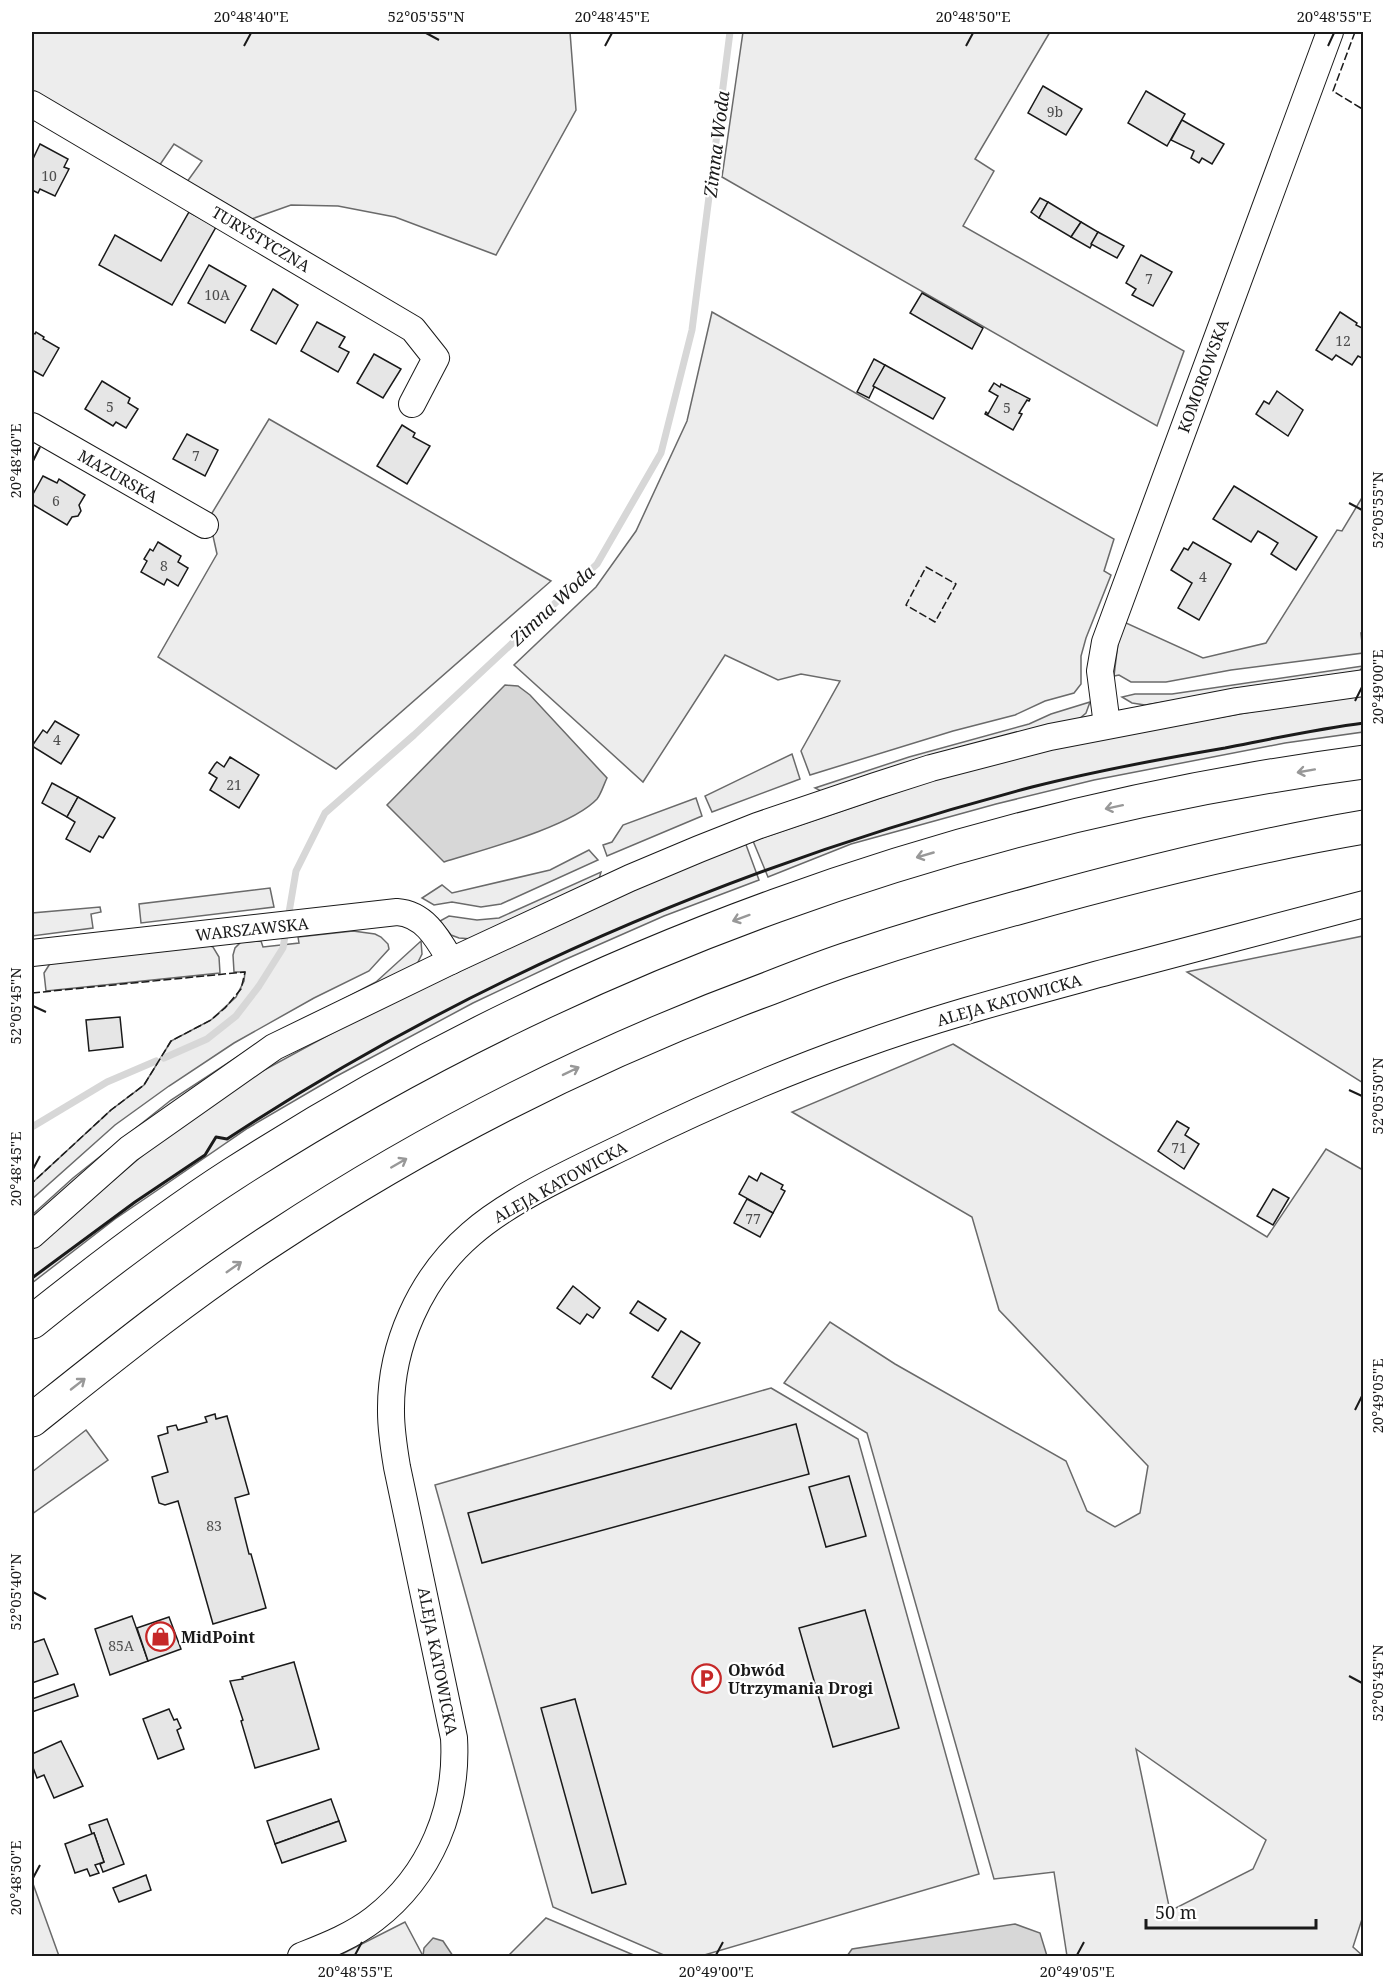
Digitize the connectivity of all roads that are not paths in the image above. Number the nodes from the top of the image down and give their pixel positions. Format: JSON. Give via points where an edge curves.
{"nodes":[{"id":1,"x":1330,"y":32,"type":"edge"},
{"id":2,"x":32,"y":104,"type":"edge"},
{"id":3,"x":412,"y":404,"type":"dead end"},
{"id":4,"x":32,"y":426,"type":"edge"},
{"id":5,"x":205,"y":525,"type":"dead end"},
{"id":6,"x":1364,"y":683,"type":"edge"},
{"id":7,"x":1107,"y":724,"type":"junction"},
{"id":8,"x":1364,"y":762,"type":"edge"},
{"id":9,"x":1364,"y":827,"type":"edge"},
{"id":10,"x":1364,"y":904,"type":"edge"},
{"id":11,"x":32,"y":953,"type":"edge"},
{"id":12,"x":451,"y":961,"type":"junction"},
{"id":13,"x":32,"y":1235,"type":"edge"},
{"id":14,"x":32,"y":1322,"type":"edge"},
{"id":15,"x":32,"y":1420,"type":"edge"},
{"id":16,"x":301,"y":1956,"type":"edge"}],
"edges":[{"from":1,"to":7,"type":"street","name":"KOMOROWSKA","via":[[1105,642],[1100,671]]},
{"from":2,"to":3,"type":"street","name":"TURYSTYCZNA","via":[[412,328],[436,358]]},
{"from":4,"to":5,"type":"street","name":"MAZURSKA"},
{"from":6,"to":7,"type":"street","via":[[1237,700]]},
{"from":7,"to":12,"type":"street","via":[[932,768],[767,823],[630,878]]},
{"from":8,"to":14,"type":"highway","one_way":true,"via":[[1191,791],[1044,822],[838,882],[709,929],[481,1031],[316,1122],[163,1222]]},
{"from":15,"to":9,"type":"highway","one_way":true,"via":[[200,1290],[314,1213],[508,1102],[658,1032],[851,958],[954,926],[1205,859]]},
{"from":10,"to":16,"type":"street","name":"ALEJA KATOWICKA","via":[[1027,993],[859,1046],[676,1121],[533,1194],[470,1234],[435,1275],[409,1319],[396,1359],[390,1411],[397,1467],[454,1738],[453,1785],[447,1812],[426,1860],[393,1902],[351,1934]]},
{"from":11,"to":12,"type":"street","name":"WARSZAWSKA","via":[[407,913],[424,924]]},
{"from":12,"to":13,"type":"street","via":[[274,1047],[129,1149]]}]}
